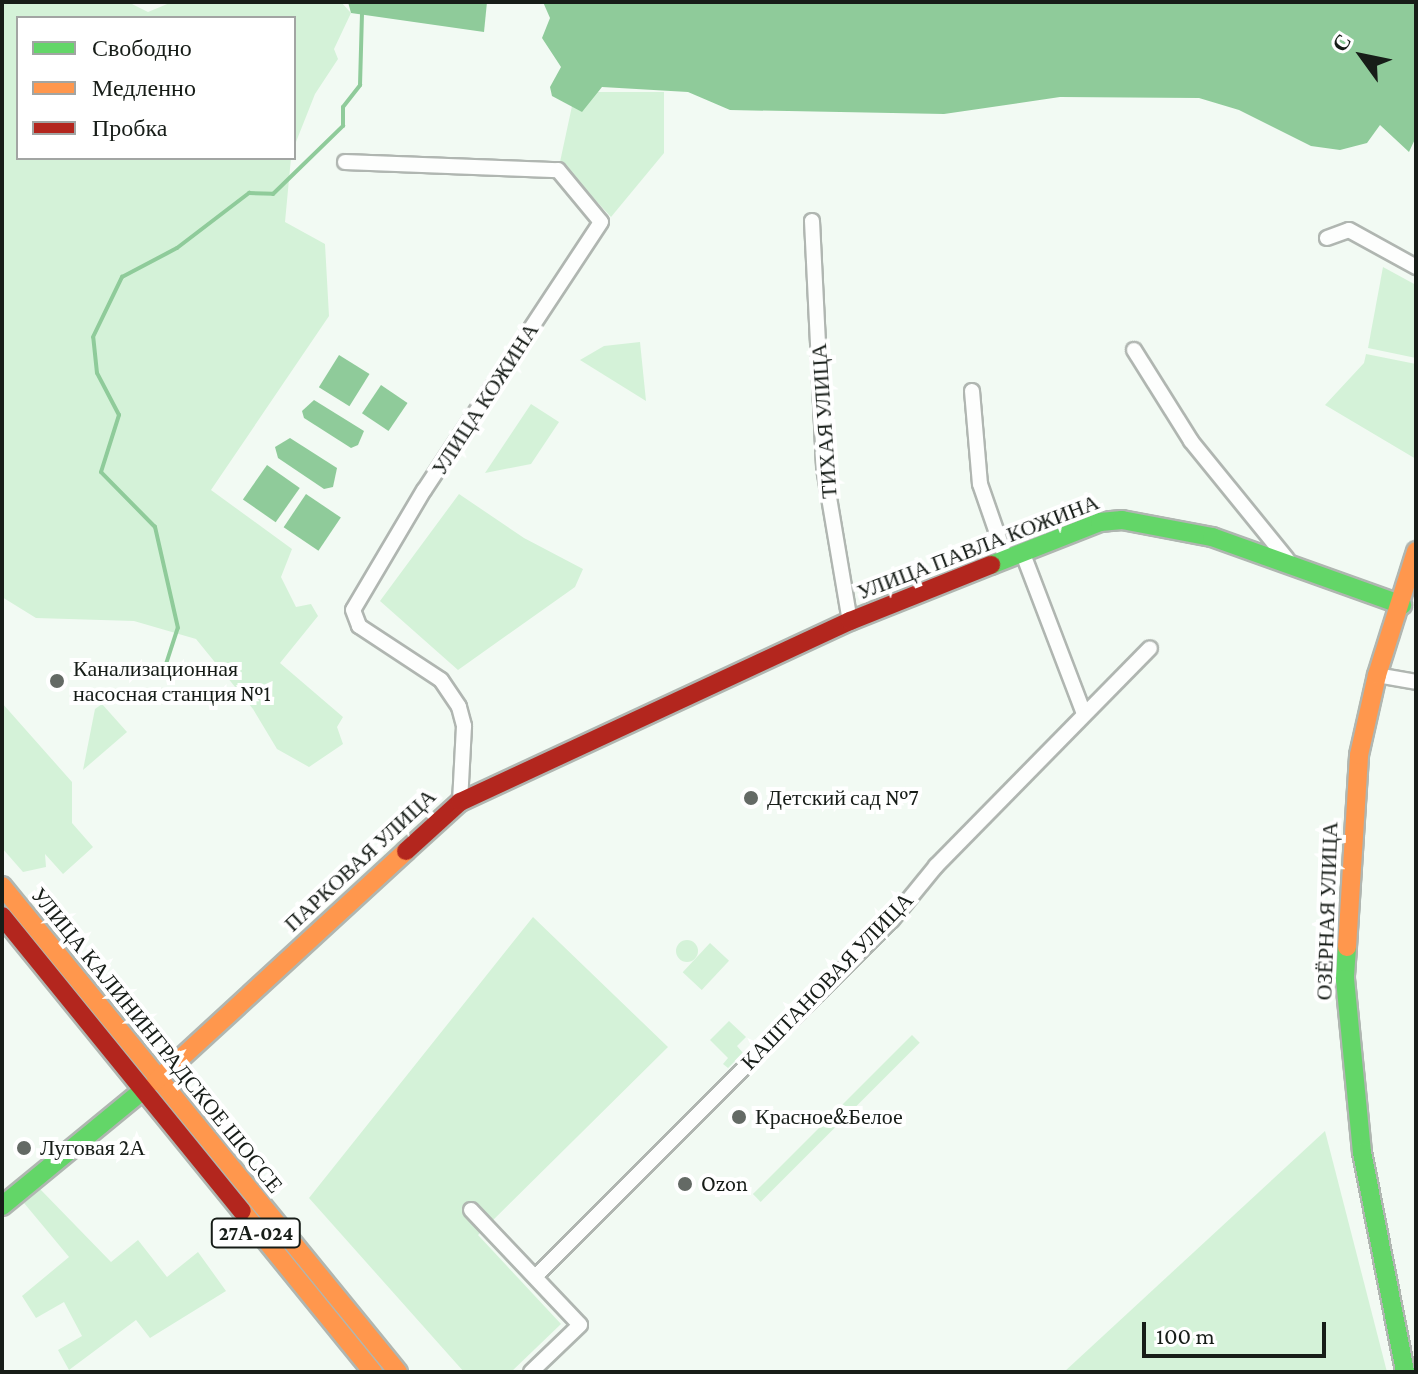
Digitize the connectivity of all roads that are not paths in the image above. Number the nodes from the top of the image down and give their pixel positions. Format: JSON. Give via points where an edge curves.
{"nodes":[{"id":1,"x":345,"y":162,"type":"dead end"},
{"id":2,"x":812,"y":221,"type":"dead end"},
{"id":3,"x":1327,"y":238,"type":"dead end"},
{"id":4,"x":1416,"y":267,"type":"edge"},
{"id":5,"x":1134,"y":350,"type":"dead end"},
{"id":6,"x":972,"y":391,"type":"dead end"},
{"id":7,"x":1416,"y":551,"type":"edge"},
{"id":8,"x":1014,"y":557,"type":"junction"},
{"id":9,"x":1287,"y":560,"type":"junction"},
{"id":10,"x":1402,"y":605,"type":"junction"},
{"id":11,"x":850,"y":621,"type":"junction"},
{"id":12,"x":1150,"y":648,"type":"dead end"},
{"id":13,"x":759,"y":662,"type":"joint"},
{"id":14,"x":1377,"y":675,"type":"junction"},
{"id":15,"x":1416,"y":682,"type":"edge"},
{"id":16,"x":1084,"y":714,"type":"junction"},
{"id":17,"x":460,"y":802,"type":"junction"},
{"id":18,"x":2,"y":886,"type":"edge"},
{"id":19,"x":2,"y":916,"type":"edge"},
{"id":20,"x":149,"y":1087,"type":"junction"},
{"id":21,"x":2,"y":1206,"type":"edge"},
{"id":22,"x":471,"y":1210,"type":"dead end"},
{"id":23,"x":535,"y":1277,"type":"junction"},
{"id":24,"x":373,"y":1372,"type":"edge"},
{"id":25,"x":398,"y":1372,"type":"edge"},
{"id":26,"x":531,"y":1372,"type":"edge"},
{"id":27,"x":1405,"y":1372,"type":"edge"}],
"edges":[{"from":1,"to":17,"type":"street","name":"УЛИЦА КОЖИНА","via":[[558,170],[601,222],[424,490],[353,610],[359,626],[441,680],[459,707],[464,726]]},
{"from":2,"to":11,"type":"street","name":"ТИХАЯ УЛИЦА","via":[[824,468]]},
{"from":3,"to":4,"type":"street","via":[[1349,230]]},
{"from":5,"to":9,"type":"street","via":[[1191,441]]},
{"from":6,"to":8,"type":"street","via":[[980,484]]},
{"from":7,"to":10,"type":"street","name":"ОЗЁРНАЯ УЛИЦА"},
{"from":8,"to":9,"type":"street","name":"УЛИЦА ПАВЛА КОЖИНА","via":[[1100,522],[1122,520],[1212,537]]},
{"from":8,"to":11,"type":"street","name":"УЛИЦА ПАВЛА КОЖИНА"},
{"from":8,"to":16,"type":"street"},
{"from":9,"to":10,"type":"street","name":"УЛИЦА ПАВЛА КОЖИНА"},
{"from":10,"to":14,"type":"street","name":"ОЗЁРНАЯ УЛИЦА"},
{"from":11,"to":13,"type":"street","name":"УЛИЦА ПАВЛА КОЖИНА"},
{"from":12,"to":16,"type":"street","name":"КАШТАНОВАЯ УЛИЦА"},
{"from":13,"to":17,"type":"street","name":"ПАРКОВАЯ УЛИЦА"},
{"from":14,"to":15,"type":"street"},
{"from":14,"to":27,"type":"street","name":"ОЗЁРНАЯ УЛИЦА","via":[[1359,755],[1345,979],[1362,1152]]},
{"from":16,"to":23,"type":"street","name":"КАШТАНОВАЯ УЛИЦА","via":[[936,866],[892,920]]},
{"from":17,"to":20,"type":"street","name":"ПАРКОВАЯ УЛИЦА"},
{"from":18,"to":20,"type":"street","name":"УЛИЦА КАЛИНИНГРАДСКОЕ ШОССЕ","number":"27А-024"},
{"from":19,"to":20,"type":"street","name":"УЛИЦА КАЛИНИНГРАДСКОЕ ШОССЕ","number":"27А-024"},
{"from":20,"to":21,"type":"street","name":"ПАРКОВАЯ УЛИЦА"},
{"from":20,"to":24,"type":"street","name":"УЛИЦА КАЛИНИНГРАДСКОЕ ШОССЕ","number":"27А-024"},
{"from":20,"to":25,"type":"street","name":"УЛИЦА КАЛИНИНГРАДСКОЕ ШОССЕ","number":"27А-024"},
{"from":22,"to":23,"type":"street"},
{"from":23,"to":26,"type":"street","via":[[580,1325]]}]}
